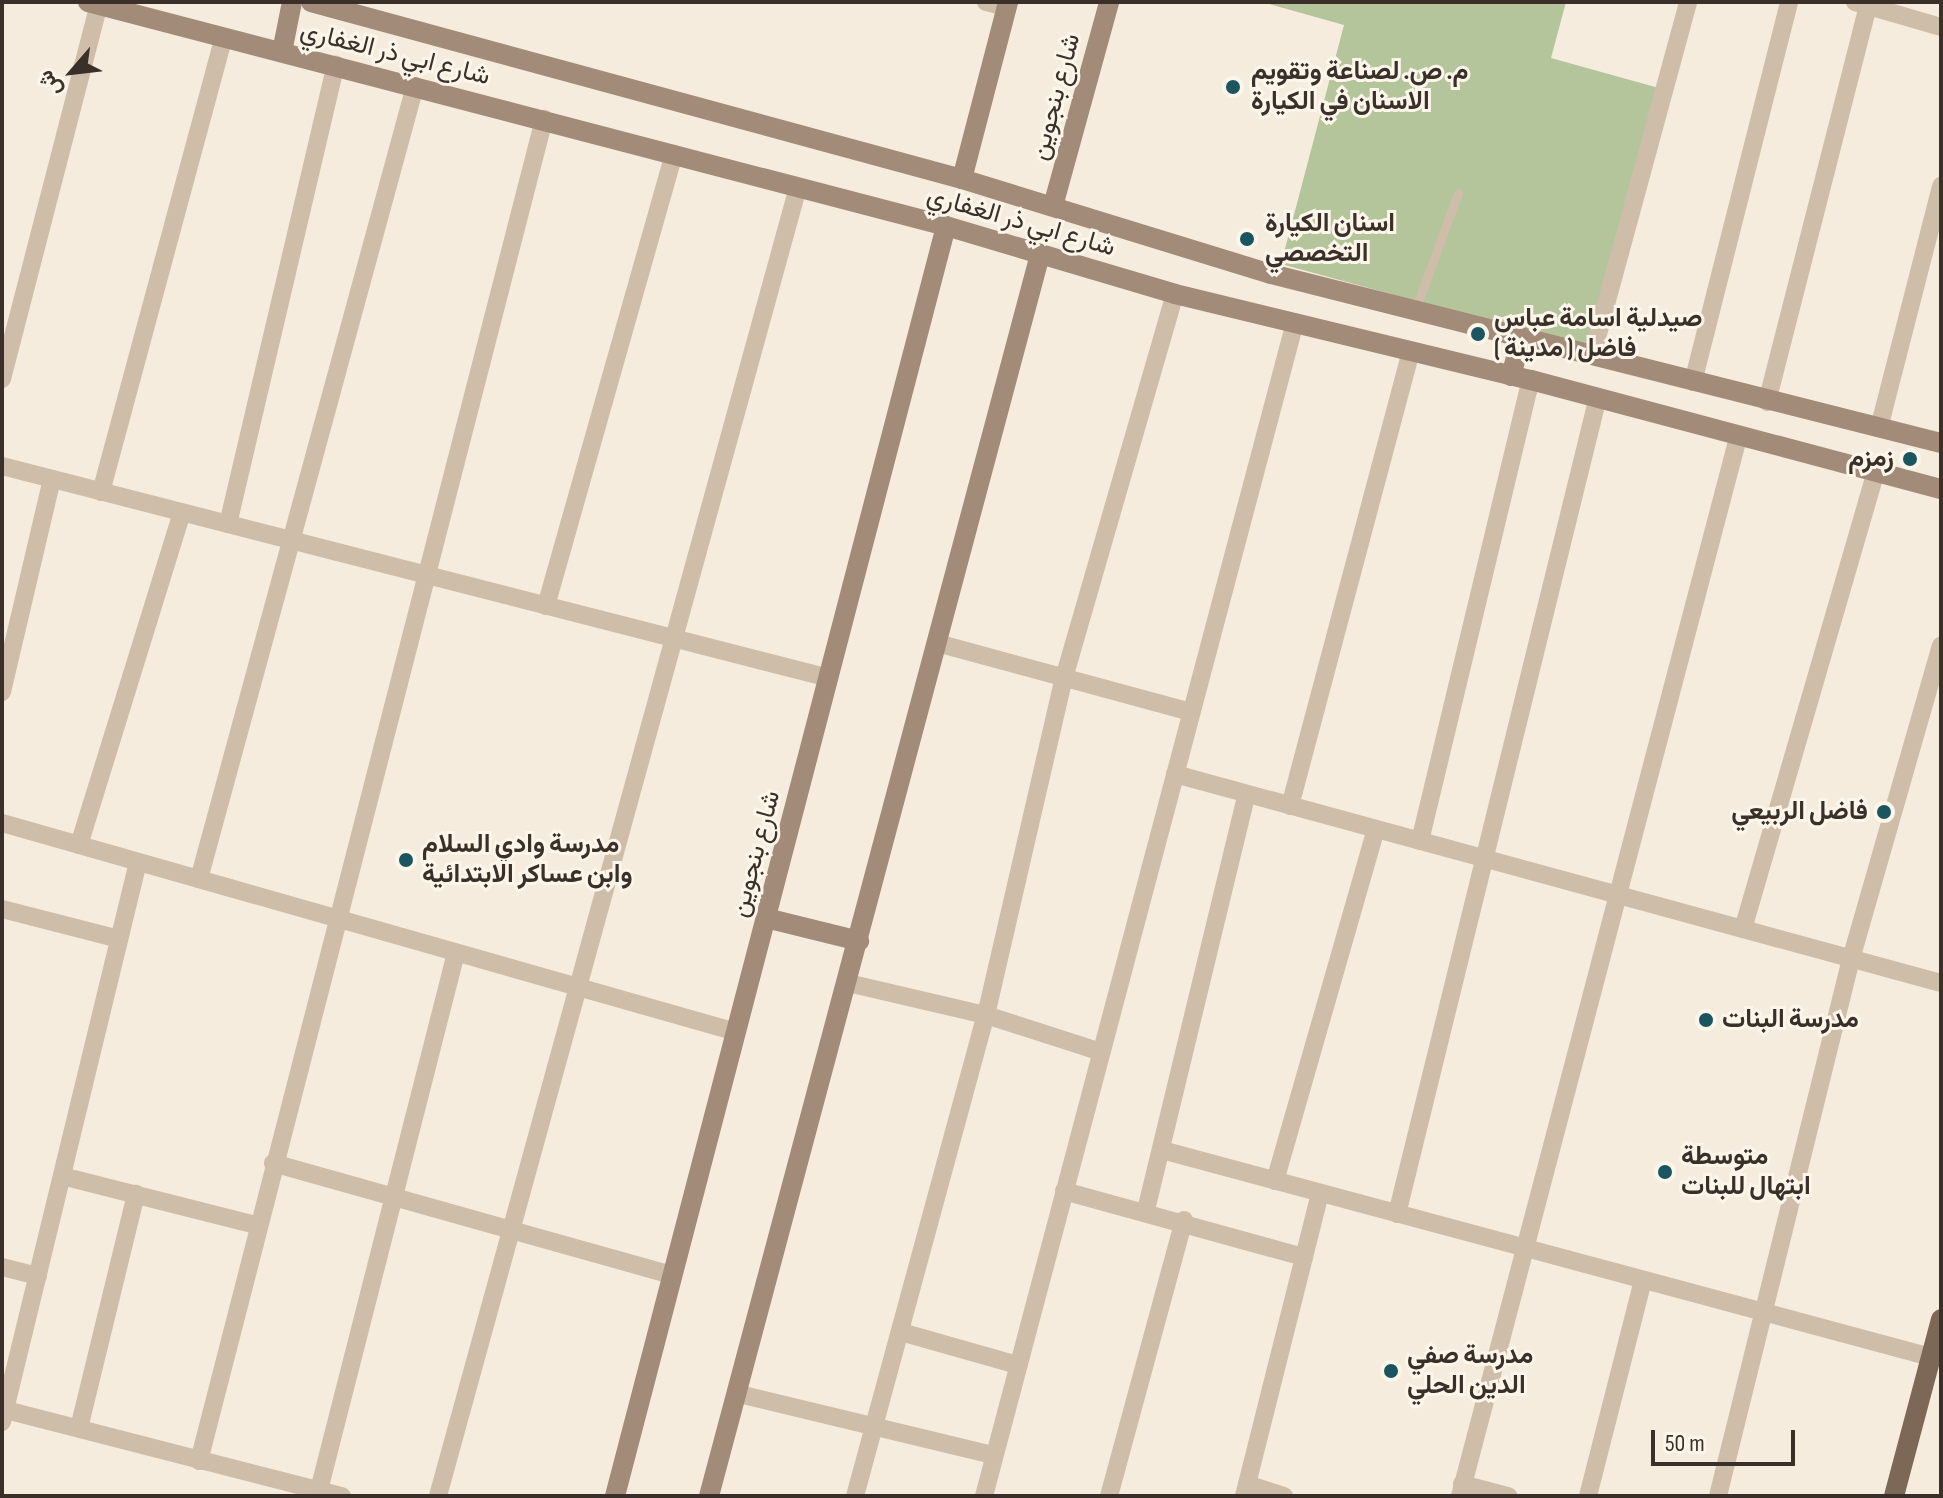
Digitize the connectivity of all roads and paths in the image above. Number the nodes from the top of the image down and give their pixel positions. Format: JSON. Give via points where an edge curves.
{"nodes":[{"id":1,"x":292,"y":2,"type":"edge"},
{"id":2,"x":311,"y":2,"type":"edge"},
{"id":3,"x":986,"y":2,"type":"edge"},
{"id":4,"x":1109,"y":2,"type":"edge"},
{"id":5,"x":1688,"y":2,"type":"edge"},
{"id":6,"x":1789,"y":2,"type":"edge"},
{"id":7,"x":93,"y":4,"type":"edge"},
{"id":8,"x":1861,"y":4,"type":"edge"},
{"id":9,"x":1007,"y":5,"type":"edge"},
{"id":10,"x":362,"y":8,"type":"edge"},
{"id":11,"x":1941,"y":27,"type":"edge"},
{"id":12,"x":224,"y":37,"type":"junction"},
{"id":13,"x":282,"y":52,"type":"junction"},
{"id":14,"x":336,"y":65,"type":"junction"},
{"id":15,"x":415,"y":86,"type":"junction"},
{"id":16,"x":544,"y":119,"type":"junction"},
{"id":17,"x":674,"y":154,"type":"junction"},
{"id":18,"x":962,"y":179,"type":"junction"},
{"id":19,"x":1941,"y":186,"type":"edge"},
{"id":20,"x":797,"y":191,"type":"junction"},
{"id":21,"x":1458,"y":193,"type":"dead end"},
{"id":22,"x":1053,"y":206,"type":"junction"},
{"id":23,"x":946,"y":226,"type":"junction"},
{"id":24,"x":1040,"y":255,"type":"junction"},
{"id":25,"x":1175,"y":294,"type":"junction"},
{"id":26,"x":1414,"y":312,"type":"junction"},
{"id":27,"x":1295,"y":322,"type":"junction"},
{"id":28,"x":1521,"y":338,"type":"junction"},
{"id":29,"x":1411,"y":352,"type":"junction"},
{"id":30,"x":1592,"y":356,"type":"junction"},
{"id":31,"x":1521,"y":378,"type":"junction"},
{"id":32,"x":2,"y":379,"type":"edge"},
{"id":33,"x":1693,"y":382,"type":"junction"},
{"id":34,"x":1597,"y":401,"type":"junction"},
{"id":35,"x":1767,"y":402,"type":"junction"},
{"id":36,"x":1879,"y":428,"type":"junction"},
{"id":37,"x":1738,"y":438,"type":"junction"},
{"id":38,"x":1941,"y":443,"type":"edge"},
{"id":39,"x":2,"y":466,"type":"edge"},
{"id":40,"x":1876,"y":472,"type":"junction"},
{"id":41,"x":52,"y":479,"type":"junction"},
{"id":42,"x":1941,"y":489,"type":"edge"},
{"id":43,"x":101,"y":492,"type":"junction"},
{"id":44,"x":182,"y":513,"type":"junction"},
{"id":45,"x":228,"y":524,"type":"junction"},
{"id":46,"x":291,"y":540,"type":"junction"},
{"id":47,"x":425,"y":575,"type":"junction"},
{"id":48,"x":546,"y":606,"type":"junction"},
{"id":49,"x":674,"y":639,"type":"junction"},
{"id":50,"x":937,"y":643,"type":"junction"},
{"id":51,"x":1941,"y":646,"type":"edge"},
{"id":52,"x":829,"y":678,"type":"junction"},
{"id":53,"x":1064,"y":678,"type":"junction"},
{"id":54,"x":2,"y":692,"type":"edge"},
{"id":55,"x":1191,"y":712,"type":"junction"},
{"id":56,"x":1175,"y":774,"type":"junction"},
{"id":57,"x":1247,"y":794,"type":"junction"},
{"id":58,"x":1290,"y":806,"type":"junction"},
{"id":59,"x":2,"y":823,"type":"edge"},
{"id":60,"x":1376,"y":829,"type":"junction"},
{"id":61,"x":1420,"y":841,"type":"junction"},
{"id":62,"x":79,"y":845,"type":"junction"},
{"id":63,"x":1484,"y":859,"type":"junction"},
{"id":64,"x":138,"y":862,"type":"junction"},
{"id":65,"x":199,"y":879,"type":"junction"},
{"id":66,"x":1617,"y":895,"type":"junction"},
{"id":67,"x":2,"y":909,"type":"edge"},
{"id":68,"x":336,"y":918,"type":"junction"},
{"id":69,"x":766,"y":918,"type":"junction"},
{"id":70,"x":1743,"y":929,"type":"junction"},
{"id":71,"x":119,"y":939,"type":"junction"},
{"id":72,"x":859,"y":941,"type":"junction"},
{"id":73,"x":456,"y":953,"type":"junction"},
{"id":74,"x":1851,"y":959,"type":"junction"},
{"id":75,"x":848,"y":983,"type":"junction"},
{"id":76,"x":1941,"y":983,"type":"edge"},
{"id":77,"x":578,"y":987,"type":"junction"},
{"id":78,"x":986,"y":1015,"type":"junction"},
{"id":79,"x":736,"y":1032,"type":"junction"},
{"id":80,"x":1101,"y":1052,"type":"junction"},
{"id":81,"x":1162,"y":1150,"type":"junction"},
{"id":82,"x":273,"y":1163,"type":"junction"},
{"id":83,"x":62,"y":1176,"type":"junction"},
{"id":84,"x":1275,"y":1181,"type":"junction"},
{"id":85,"x":1064,"y":1191,"type":"junction"},
{"id":86,"x":1320,"y":1193,"type":"junction"},
{"id":87,"x":136,"y":1194,"type":"junction"},
{"id":88,"x":393,"y":1197,"type":"junction"},
{"id":89,"x":1146,"y":1210,"type":"junction"},
{"id":90,"x":1397,"y":1214,"type":"junction"},
{"id":91,"x":1184,"y":1220,"type":"junction"},
{"id":92,"x":256,"y":1225,"type":"junction"},
{"id":93,"x":511,"y":1230,"type":"junction"},
{"id":94,"x":1523,"y":1248,"type":"junction"},
{"id":95,"x":1304,"y":1257,"type":"junction"},
{"id":96,"x":2,"y":1267,"type":"edge"},
{"id":97,"x":672,"y":1275,"type":"junction"},
{"id":98,"x":38,"y":1276,"type":"junction"},
{"id":99,"x":1643,"y":1280,"type":"junction"},
{"id":100,"x":1767,"y":1313,"type":"junction"},
{"id":101,"x":1941,"y":1319,"type":"edge"},
{"id":102,"x":901,"y":1332,"type":"junction"},
{"id":103,"x":1931,"y":1357,"type":"junction"},
{"id":104,"x":1018,"y":1365,"type":"junction"},
{"id":105,"x":739,"y":1394,"type":"junction"},
{"id":106,"x":4,"y":1416,"type":"edge"},
{"id":107,"x":876,"y":1427,"type":"junction"},
{"id":108,"x":79,"y":1428,"type":"junction"},
{"id":109,"x":994,"y":1455,"type":"junction"},
{"id":110,"x":199,"y":1461,"type":"junction"},
{"id":111,"x":319,"y":1490,"type":"junction"},
{"id":112,"x":1245,"y":1490,"type":"edge"},
{"id":113,"x":1461,"y":1490,"type":"edge"},
{"id":114,"x":342,"y":1496,"type":"edge"},
{"id":115,"x":438,"y":1496,"type":"edge"},
{"id":116,"x":615,"y":1496,"type":"edge"},
{"id":117,"x":709,"y":1496,"type":"edge"},
{"id":118,"x":855,"y":1496,"type":"edge"},
{"id":119,"x":984,"y":1496,"type":"edge"},
{"id":120,"x":1109,"y":1496,"type":"edge"},
{"id":121,"x":1284,"y":1496,"type":"edge"},
{"id":122,"x":1508,"y":1496,"type":"edge"},
{"id":123,"x":1588,"y":1496,"type":"edge"},
{"id":124,"x":1718,"y":1496,"type":"edge"},
{"id":125,"x":1894,"y":1496,"type":"edge"}],
"edges":[{"from":1,"to":13,"type":"main road"},
{"from":2,"to":10,"type":"main road","name":"شارع ابي ذر الغفاري"},
{"from":3,"to":9,"type":"street"},
{"from":4,"to":22,"type":"main road","name":"شارع بنجوين"},
{"from":5,"to":30,"type":"street"},
{"from":6,"to":33,"type":"street"},
{"from":7,"to":12,"type":"main road","name":"شارع ابي ذر الغفاري"},
{"from":7,"to":32,"type":"street"},
{"from":8,"to":11,"type":"street"},
{"from":8,"to":35,"type":"street"},
{"from":9,"to":18,"type":"main road"},
{"from":10,"to":18,"type":"main road","name":"شارع ابي ذر الغفاري"},
{"from":12,"to":13,"type":"main road","name":"شارع ابي ذر الغفاري"},
{"from":12,"to":43,"type":"street"},
{"from":13,"to":14,"type":"main road","name":"شارع ابي ذر الغفاري"},
{"from":14,"to":15,"type":"main road","name":"شارع ابي ذر الغفاري"},
{"from":14,"to":45,"type":"street"},
{"from":15,"to":16,"type":"main road","name":"شارع ابي ذر الغفاري"},
{"from":15,"to":46,"type":"street"},
{"from":16,"to":17,"type":"main road","name":"شارع ابي ذر الغفاري"},
{"from":16,"to":47,"type":"street"},
{"from":17,"to":20,"type":"main road","name":"شارع ابي ذر الغفاري"},
{"from":17,"to":48,"type":"street"},
{"from":18,"to":22,"type":"main road","name":"شارع ابي ذر الغفاري"},
{"from":19,"to":36,"type":"street"},
{"from":20,"to":23,"type":"main road","name":"شارع ابي ذر الغفاري"},
{"from":20,"to":49,"type":"street"},
{"from":21,"to":26,"type":"lane"},
{"from":22,"to":26,"type":"main road","name":"شارع ابي ذر الغفاري"},
{"from":23,"to":24,"type":"main road","name":"شارع ابي ذر الغفاري"},
{"from":23,"to":52,"type":"main road","name":"شارع بنجوين"},
{"from":24,"to":25,"type":"main road","name":"شارع ابي ذر الغفاري"},
{"from":24,"to":50,"type":"main road"},
{"from":25,"to":27,"type":"main road","name":"شارع ابي ذر الغفاري"},
{"from":25,"to":53,"type":"street"},
{"from":26,"to":28,"type":"main road","name":"شارع ابي ذر الغفاري"},
{"from":27,"to":29,"type":"main road","name":"شارع ابي ذر الغفاري"},
{"from":27,"to":55,"type":"street"},
{"from":28,"to":30,"type":"main road","name":"شارع ابي ذر الغفاري"},
{"from":28,"to":31,"type":"main road"},
{"from":29,"to":31,"type":"main road","name":"شارع ابي ذر الغفاري"},
{"from":29,"to":58,"type":"street"},
{"from":30,"to":33,"type":"main road","name":"شارع ابي ذر الغفاري"},
{"from":31,"to":34,"type":"main road","name":"شارع ابي ذر الغفاري"},
{"from":31,"to":61,"type":"street"},
{"from":33,"to":35,"type":"main road","name":"شارع ابي ذر الغفاري"},
{"from":34,"to":37,"type":"main road","name":"شارع ابي ذر الغفاري"},
{"from":34,"to":63,"type":"street"},
{"from":35,"to":36,"type":"main road","name":"شارع ابي ذر الغفاري"},
{"from":36,"to":38,"type":"main road","name":"شارع ابي ذر الغفاري"},
{"from":37,"to":40,"type":"main road","name":"شارع ابي ذر الغفاري"},
{"from":37,"to":66,"type":"street"},
{"from":39,"to":41,"type":"street"},
{"from":40,"to":42,"type":"main road","name":"شارع ابي ذر الغفاري"},
{"from":40,"to":70,"type":"street"},
{"from":41,"to":43,"type":"street"},
{"from":41,"to":54,"type":"street"},
{"from":43,"to":44,"type":"street"},
{"from":44,"to":45,"type":"street"},
{"from":44,"to":62,"type":"street"},
{"from":45,"to":46,"type":"street"},
{"from":46,"to":47,"type":"street"},
{"from":46,"to":65,"type":"street"},
{"from":47,"to":48,"type":"street"},
{"from":47,"to":68,"type":"street"},
{"from":48,"to":49,"type":"street"},
{"from":49,"to":52,"type":"street"},
{"from":49,"to":77,"type":"street"},
{"from":50,"to":53,"type":"street"},
{"from":50,"to":72,"type":"main road"},
{"from":51,"to":74,"type":"street"},
{"from":52,"to":69,"type":"main road","name":"شارع بنجوين"},
{"from":53,"to":55,"type":"street"},
{"from":53,"to":78,"type":"street"},
{"from":55,"to":56,"type":"street"},
{"from":56,"to":57,"type":"street"},
{"from":56,"to":80,"type":"street"},
{"from":57,"to":58,"type":"street"},
{"from":57,"to":81,"type":"street"},
{"from":58,"to":60,"type":"street"},
{"from":59,"to":62,"type":"street"},
{"from":60,"to":61,"type":"street"},
{"from":60,"to":84,"type":"street"},
{"from":61,"to":63,"type":"street"},
{"from":62,"to":64,"type":"street"},
{"from":63,"to":66,"type":"street"},
{"from":63,"to":90,"type":"street"},
{"from":64,"to":65,"type":"street"},
{"from":64,"to":71,"type":"street"},
{"from":65,"to":68,"type":"street"},
{"from":66,"to":70,"type":"street"},
{"from":66,"to":94,"type":"street"},
{"from":67,"to":71,"type":"street"},
{"from":68,"to":73,"type":"street"},
{"from":68,"to":82,"type":"street"},
{"from":69,"to":72,"type":"main road"},
{"from":69,"to":79,"type":"main road","name":"شارع بنجوين"},
{"from":70,"to":74,"type":"street"},
{"from":71,"to":83,"type":"street"},
{"from":72,"to":75,"type":"main road"},
{"from":73,"to":77,"type":"street"},
{"from":73,"to":88,"type":"street"},
{"from":74,"to":76,"type":"street"},
{"from":74,"to":100,"type":"street"},
{"from":75,"to":78,"type":"street"},
{"from":75,"to":105,"type":"main road"},
{"from":77,"to":79,"type":"street"},
{"from":77,"to":93,"type":"street"},
{"from":78,"to":80,"type":"street"},
{"from":78,"to":102,"type":"street"},
{"from":79,"to":97,"type":"main road","name":"شارع بنجوين"},
{"from":80,"to":85,"type":"street"},
{"from":81,"to":84,"type":"street"},
{"from":81,"to":89,"type":"street"},
{"from":82,"to":88,"type":"street"},
{"from":82,"to":92,"type":"street"},
{"from":83,"to":87,"type":"street"},
{"from":83,"to":98,"type":"street"},
{"from":84,"to":86,"type":"street"},
{"from":85,"to":89,"type":"street"},
{"from":85,"to":104,"type":"street"},
{"from":86,"to":90,"type":"street"},
{"from":86,"to":95,"type":"street"},
{"from":87,"to":92,"type":"street"},
{"from":87,"to":108,"type":"street"},
{"from":88,"to":93,"type":"street"},
{"from":88,"to":111,"type":"street"},
{"from":89,"to":91,"type":"street"},
{"from":90,"to":94,"type":"street"},
{"from":91,"to":95,"type":"street"},
{"from":91,"to":120,"type":"street"},
{"from":92,"to":110,"type":"street"},
{"from":93,"to":97,"type":"street"},
{"from":93,"to":115,"type":"street"},
{"from":94,"to":99,"type":"street"},
{"from":94,"to":113,"type":"street"},
{"from":95,"to":112,"type":"street"},
{"from":96,"to":98,"type":"street"},
{"from":97,"to":116,"type":"main road","name":"شارع بنجوين"},
{"from":98,"to":106,"type":"street"},
{"from":99,"to":100,"type":"street"},
{"from":99,"to":123,"type":"street"},
{"from":100,"to":103,"type":"street"},
{"from":100,"to":124,"type":"street"},
{"from":101,"to":103,"type":"main road"},
{"from":102,"to":104,"type":"street"},
{"from":102,"to":107,"type":"street"},
{"from":103,"to":125,"type":"main road"},
{"from":104,"to":109,"type":"street"},
{"from":105,"to":107,"type":"street"},
{"from":105,"to":117,"type":"main road"},
{"from":106,"to":108,"type":"street"},
{"from":107,"to":109,"type":"street"},
{"from":107,"to":118,"type":"street"},
{"from":108,"to":110,"type":"street"},
{"from":109,"to":119,"type":"street"},
{"from":110,"to":111,"type":"street"},
{"from":111,"to":114,"type":"street"},
{"from":112,"to":121,"type":"street"},
{"from":113,"to":122,"type":"street"}]}
